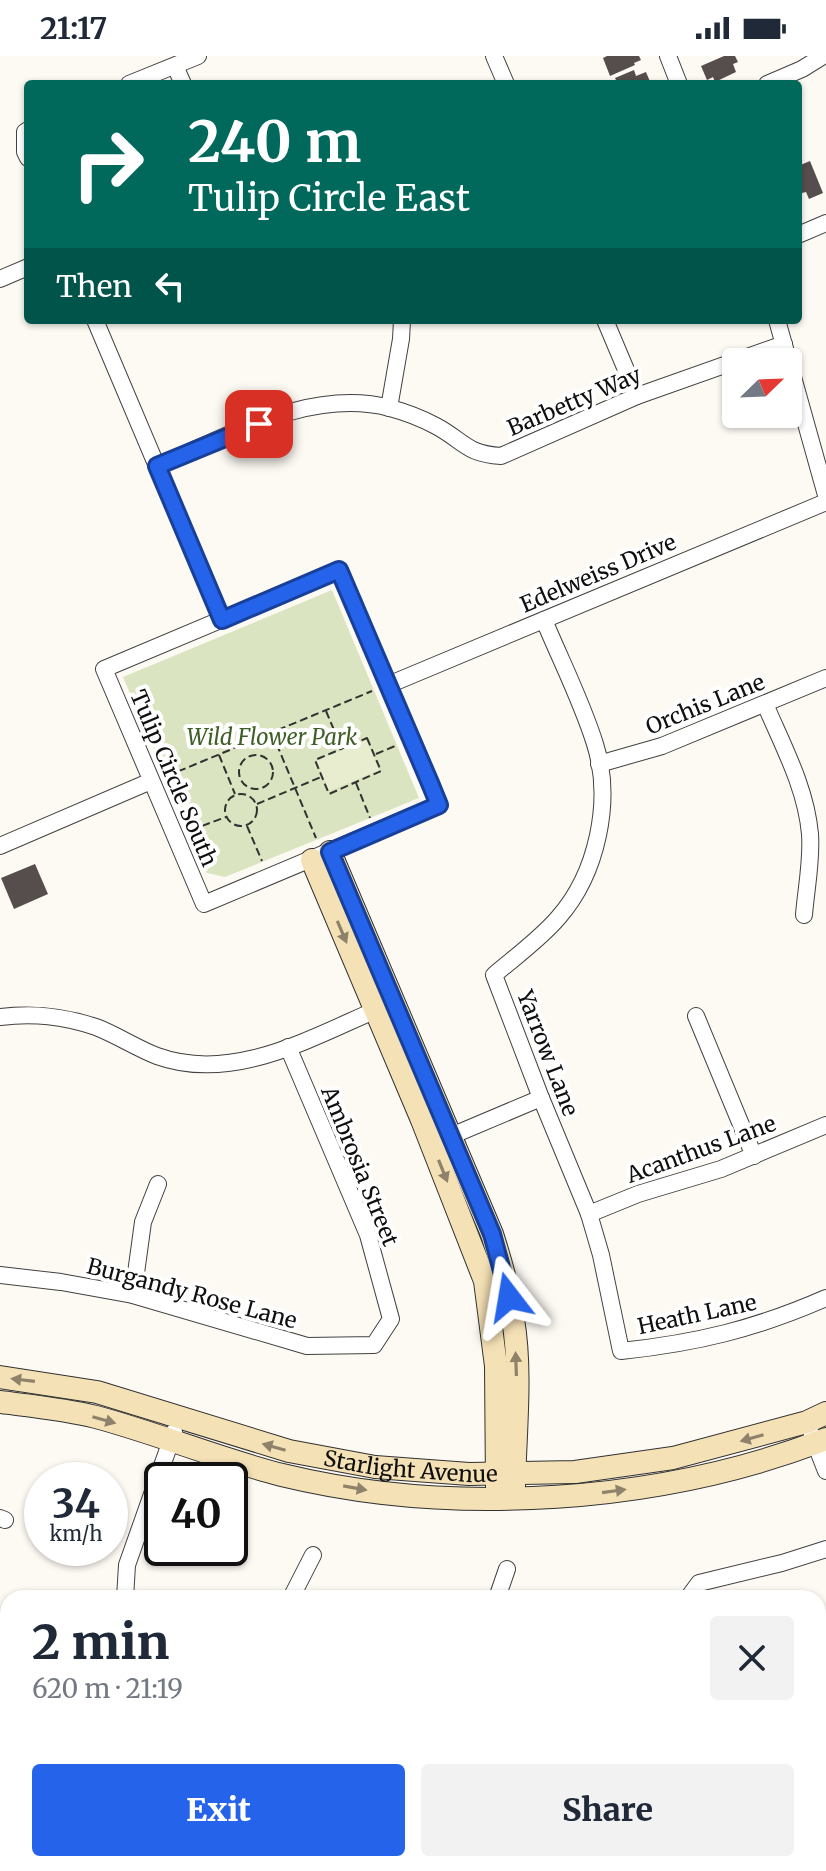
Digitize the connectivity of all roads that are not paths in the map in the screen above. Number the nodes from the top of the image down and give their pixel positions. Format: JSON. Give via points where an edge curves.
{"nodes":[{"id":1,"x":198,"y":56,"type":"edge"},
{"id":2,"x":494,"y":56,"type":"edge"},
{"id":3,"x":668,"y":56,"type":"edge"},
{"id":4,"x":823,"y":56,"type":"edge"},
{"id":5,"x":175,"y":66,"type":"junction"},
{"id":6,"x":139,"y":80,"type":"edge"},
{"id":7,"x":181,"y":80,"type":"edge"},
{"id":8,"x":504,"y":80,"type":"edge"},
{"id":9,"x":677,"y":80,"type":"edge"},
{"id":10,"x":776,"y":80,"type":"edge"},
{"id":11,"x":826,"y":223,"type":"edge"},
{"id":12,"x":802,"y":233,"type":"edge"},
{"id":13,"x":24,"y":269,"type":"edge"},
{"id":14,"x":0,"y":279,"type":"edge"},
{"id":15,"x":97,"y":324,"type":"edge"},
{"id":16,"x":402,"y":324,"type":"edge"},
{"id":17,"x":607,"y":324,"type":"edge"},
{"id":18,"x":778,"y":324,"type":"edge"},
{"id":19,"x":784,"y":344,"type":"junction"},
{"id":20,"x":637,"y":396,"type":"junction"},
{"id":21,"x":389,"y":408,"type":"junction"},
{"id":22,"x":157,"y":466,"type":"junction"},
{"id":23,"x":826,"y":495,"type":"edge"},
{"id":24,"x":826,"y":502,"type":"edge"},
{"id":25,"x":222,"y":620,"type":"junction"},
{"id":26,"x":544,"y":620,"type":"junction"},
{"id":27,"x":826,"y":678,"type":"edge"},
{"id":28,"x":388,"y":685,"type":"junction"},
{"id":29,"x":765,"y":704,"type":"junction"},
{"id":30,"x":599,"y":764,"type":"junction"},
{"id":31,"x":158,"y":779,"type":"junction"},
{"id":32,"x":0,"y":846,"type":"edge"},
{"id":33,"x":321,"y":856,"type":"junction"},
{"id":34,"x":804,"y":915,"type":"dead end"},
{"id":35,"x":384,"y":1007,"type":"junction"},
{"id":36,"x":696,"y":1016,"type":"dead end"},
{"id":37,"x":0,"y":1017,"type":"edge"},
{"id":38,"x":288,"y":1047,"type":"junction"},
{"id":39,"x":541,"y":1098,"type":"junction"},
{"id":40,"x":826,"y":1125,"type":"edge"},
{"id":41,"x":451,"y":1136,"type":"junction"},
{"id":42,"x":754,"y":1156,"type":"junction"},
{"id":43,"x":158,"y":1184,"type":"dead end"},
{"id":44,"x":589,"y":1214,"type":"junction"},
{"id":45,"x":0,"y":1275,"type":"edge"},
{"id":46,"x":133,"y":1295,"type":"junction"},
{"id":47,"x":826,"y":1298,"type":"edge"},
{"id":48,"x":374,"y":1345,"type":"joint"},
{"id":49,"x":621,"y":1351,"type":"joint"},
{"id":50,"x":0,"y":1377,"type":"edge"},
{"id":51,"x":0,"y":1402,"type":"edge"},
{"id":52,"x":179,"y":1418,"type":"junction"},
{"id":53,"x":819,"y":1429,"type":"edge"},
{"id":54,"x":170,"y":1442,"type":"junction"},
{"id":55,"x":826,"y":1471,"type":"edge"},
{"id":56,"x":506,"y":1473,"type":"junction"},
{"id":57,"x":505,"y":1497,"type":"junction"},
{"id":58,"x":826,"y":1549,"type":"edge"},
{"id":59,"x":313,"y":1555,"type":"dead end"},
{"id":60,"x":507,"y":1569,"type":"dead end"},
{"id":61,"x":125,"y":1590,"type":"edge"},
{"id":62,"x":295,"y":1590,"type":"edge"},
{"id":63,"x":500,"y":1590,"type":"edge"},
{"id":64,"x":694,"y":1590,"type":"edge"}],
"edges":[{"from":1,"to":5,"type":"street"},
{"from":2,"to":8,"type":"street"},
{"from":3,"to":9,"type":"street"},
{"from":4,"to":10,"type":"street"},
{"from":5,"to":6,"type":"street"},
{"from":5,"to":7,"type":"street"},
{"from":11,"to":12,"type":"street"},
{"from":13,"to":14,"type":"street"},
{"from":15,"to":22,"type":"street"},
{"from":16,"to":21,"type":"street"},
{"from":17,"to":20,"type":"street"},
{"from":18,"to":19,"type":"street"},
{"from":19,"to":20,"type":"street","name":"Barbetty Way"},
{"from":19,"to":23,"type":"street"},
{"from":20,"to":21,"type":"street","name":"Barbetty Way","via":[[501,456],[479,454],[435,426]]},
{"from":21,"to":22,"type":"street","name":"Barbetty Way","via":[[336,403],[285,413]]},
{"from":22,"to":25,"type":"street"},
{"from":24,"to":26,"type":"street","name":"Edelweiss Drive"},
{"from":25,"to":28,"type":"street","via":[[339,570]]},
{"from":25,"to":31,"type":"street","name":"Tulip Circle South","via":[[104,669]]},
{"from":26,"to":28,"type":"street","name":"Edelweiss Drive"},
{"from":26,"to":30,"type":"street","name":"Yarrow Lane"},
{"from":27,"to":29,"type":"street","name":"Orchis Lane"},
{"from":28,"to":33,"type":"street","via":[[439,805]]},
{"from":29,"to":30,"type":"street","name":"Orchis Lane","via":[[662,746]]},
{"from":29,"to":34,"type":"street","via":[[807,815],[810,855]]},
{"from":30,"to":39,"type":"street","name":"Yarrow Lane","via":[[601,816],[576,893],[558,919],[494,975]]},
{"from":31,"to":32,"type":"street"},
{"from":31,"to":33,"type":"street","name":"Tulip Circle South","via":[[175,837],[204,904]]},
{"from":33,"to":35,"type":"street"},
{"from":35,"to":38,"type":"street"},
{"from":35,"to":41,"type":"street"},
{"from":35,"to":56,"type":"street","one_way":true,"via":[[485,1281]]},
{"from":36,"to":42,"type":"street"},
{"from":37,"to":38,"type":"street","via":[[34,1013],[95,1027],[159,1057],[207,1064],[249,1060]]},
{"from":38,"to":48,"type":"street","name":"Ambrosia Street","via":[[368,1235],[391,1319]]},
{"from":39,"to":41,"type":"street"},
{"from":39,"to":44,"type":"street","name":"Yarrow Lane"},
{"from":40,"to":42,"type":"street","name":"Acanthus Lane"},
{"from":56,"to":41,"type":"street","one_way":true,"via":[[517,1372],[514,1322],[492,1234]]},
{"from":42,"to":44,"type":"street","name":"Acanthus Lane"},
{"from":43,"to":46,"type":"street","via":[[143,1222]]},
{"from":44,"to":49,"type":"street","name":"Yarrow Lane"},
{"from":45,"to":46,"type":"street","name":"Burgandy Rose Lane"},
{"from":46,"to":48,"type":"street","name":"Burgandy Rose Lane","via":[[307,1346]]},
{"from":47,"to":49,"type":"street","name":"Heath Lane","via":[[741,1331]]},
{"from":52,"to":50,"type":"street","name":"Starlight Avenue","one_way":true,"via":[[97,1392]]},
{"from":51,"to":54,"type":"street","name":"Starlight Avenue","one_way":true,"via":[[92,1416]]},
{"from":52,"to":54,"type":"street"},
{"from":56,"to":52,"type":"street","name":"Starlight Avenue","one_way":true,"via":[[375,1467],[289,1451]]},
{"from":53,"to":55,"type":"street"},
{"from":53,"to":56,"type":"street","name":"Starlight Avenue","one_way":true,"via":[[575,1472]]},
{"from":57,"to":53,"type":"street","name":"Starlight Avenue","one_way":true,"via":[[578,1496],[677,1482],[755,1462]]},
{"from":54,"to":57,"type":"street","name":"Starlight Avenue","one_way":true,"via":[[283,1475],[372,1491]]},
{"from":54,"to":61,"type":"street","via":[[127,1565]]},
{"from":56,"to":57,"type":"street"},
{"from":58,"to":64,"type":"street","via":[[699,1583]]},
{"from":59,"to":62,"type":"street"},
{"from":60,"to":63,"type":"street"}]}
